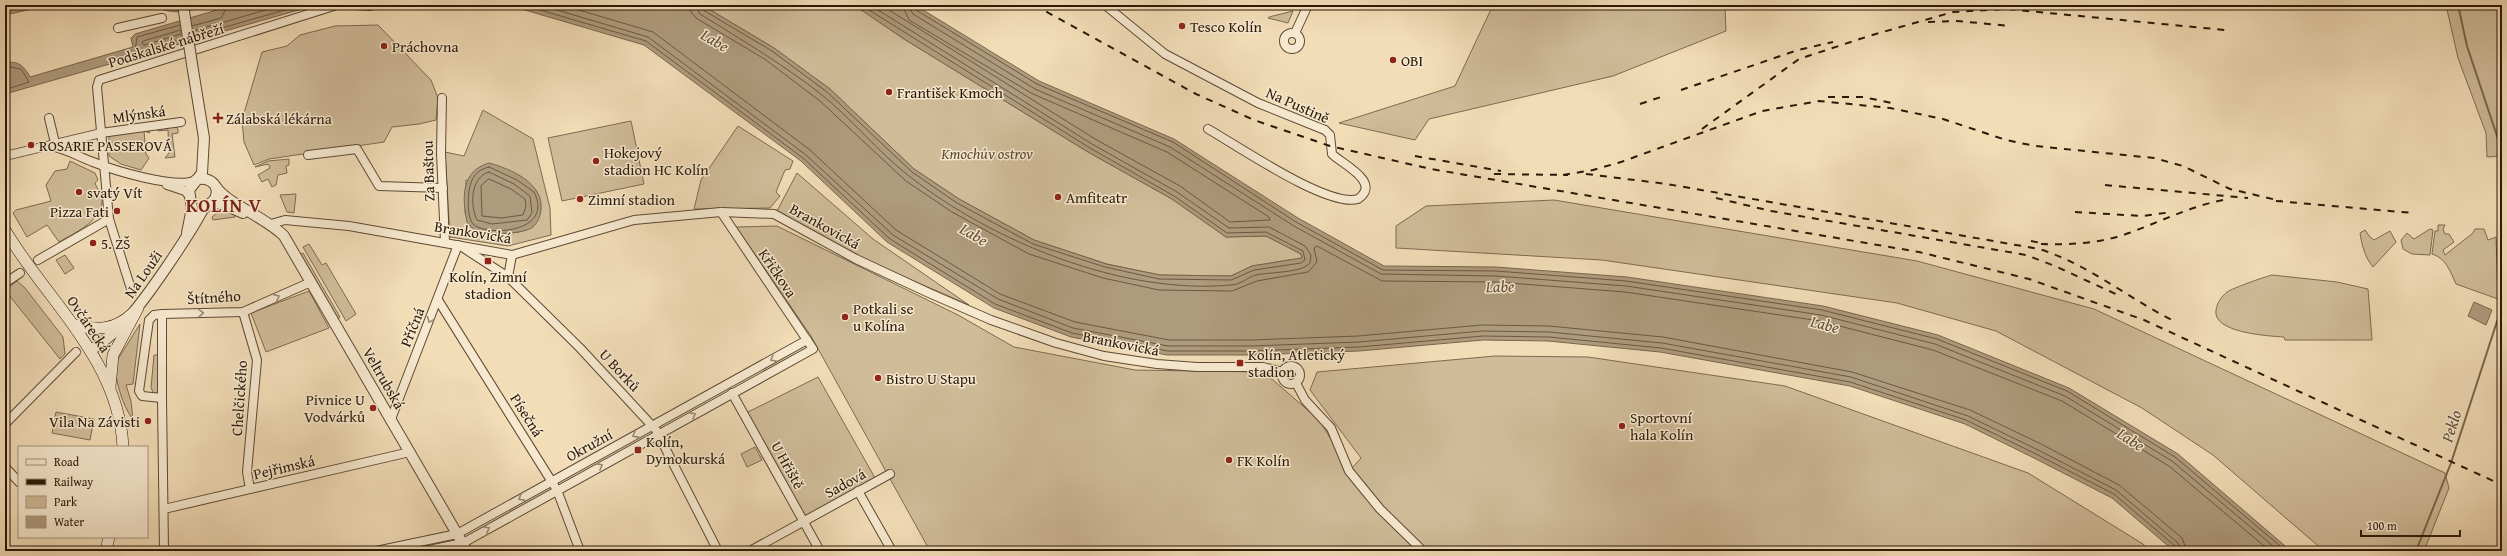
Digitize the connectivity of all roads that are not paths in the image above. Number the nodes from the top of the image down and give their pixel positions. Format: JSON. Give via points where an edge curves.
{"nodes":[{"id":1,"x":183,"y":5,"type":"edge"},
{"id":2,"x":337,"y":5,"type":"edge"},
{"id":3,"x":354,"y":5,"type":"edge"},
{"id":4,"x":1105,"y":5,"type":"edge"},
{"id":5,"x":1308,"y":5,"type":"edge"},
{"id":6,"x":370,"y":6,"type":"edge"},
{"id":7,"x":162,"y":18,"type":"dead end"},
{"id":8,"x":118,"y":28,"type":"dead end"},
{"id":9,"x":1295,"y":33,"type":"dead end"},
{"id":10,"x":442,"y":98,"type":"dead end"},
{"id":11,"x":49,"y":118,"type":"dead end"},
{"id":12,"x":181,"y":122,"type":"dead end"},
{"id":13,"x":1208,"y":129,"type":"dead end"},
{"id":14,"x":101,"y":133,"type":"junction"},
{"id":15,"x":204,"y":138,"type":"junction"},
{"id":16,"x":56,"y":143,"type":"junction"},
{"id":17,"x":45,"y":146,"type":"junction"},
{"id":18,"x":308,"y":155,"type":"dead end"},
{"id":19,"x":5,"y":156,"type":"edge"},
{"id":20,"x":105,"y":166,"type":"junction"},
{"id":21,"x":152,"y":179,"type":"junction"},
{"id":22,"x":196,"y":180,"type":"junction"},
{"id":23,"x":215,"y":186,"type":"junction"},
{"id":24,"x":443,"y":188,"type":"junction"},
{"id":25,"x":190,"y":198,"type":"junction"},
{"id":26,"x":209,"y":204,"type":"junction"},
{"id":27,"x":721,"y":212,"type":"junction"},
{"id":28,"x":109,"y":219,"type":"junction"},
{"id":29,"x":271,"y":224,"type":"junction"},
{"id":30,"x":5,"y":230,"type":"edge"},
{"id":31,"x":446,"y":242,"type":"junction"},
{"id":32,"x":182,"y":244,"type":"junction"},
{"id":33,"x":458,"y":245,"type":"junction"},
{"id":34,"x":512,"y":255,"type":"junction"},
{"id":35,"x":38,"y":260,"type":"dead end"},
{"id":36,"x":20,"y":273,"type":"dead end"},
{"id":37,"x":508,"y":277,"type":"junction"},
{"id":38,"x":311,"y":282,"type":"junction"},
{"id":39,"x":5,"y":283,"type":"edge"},
{"id":40,"x":132,"y":292,"type":"dead end"},
{"id":41,"x":438,"y":300,"type":"junction"},
{"id":42,"x":138,"y":308,"type":"junction"},
{"id":43,"x":243,"y":312,"type":"junction"},
{"id":44,"x":162,"y":314,"type":"junction"},
{"id":45,"x":74,"y":325,"type":"junction"},
{"id":46,"x":807,"y":340,"type":"junction"},
{"id":47,"x":119,"y":343,"type":"junction"},
{"id":48,"x":813,"y":349,"type":"joint"},
{"id":49,"x":91,"y":350,"type":"junction"},
{"id":50,"x":76,"y":352,"type":"dead end"},
{"id":51,"x":1283,"y":372,"type":"junction"},
{"id":52,"x":1296,"y":383,"type":"junction"},
{"id":53,"x":110,"y":390,"type":"junction"},
{"id":54,"x":732,"y":393,"type":"junction"},
{"id":55,"x":162,"y":398,"type":"junction"},
{"id":56,"x":391,"y":419,"type":"junction"},
{"id":57,"x":5,"y":424,"type":"edge"},
{"id":58,"x":652,"y":426,"type":"junction"},
{"id":59,"x":658,"y":433,"type":"junction"},
{"id":60,"x":123,"y":446,"type":"edge"},
{"id":61,"x":410,"y":452,"type":"junction"},
{"id":62,"x":5,"y":467,"type":"edge"},
{"id":63,"x":890,"y":474,"type":"dead end"},
{"id":64,"x":18,"y":481,"type":"edge"},
{"id":65,"x":552,"y":481,"type":"junction"},
{"id":66,"x":250,"y":489,"type":"junction"},
{"id":67,"x":557,"y":490,"type":"junction"},
{"id":68,"x":858,"y":491,"type":"junction"},
{"id":69,"x":164,"y":508,"type":"junction"},
{"id":70,"x":803,"y":521,"type":"junction"},
{"id":71,"x":457,"y":534,"type":"junction"},
{"id":72,"x":109,"y":538,"type":"edge"},
{"id":73,"x":465,"y":547,"type":"edge"},
{"id":74,"x":106,"y":551,"type":"edge"},
{"id":75,"x":164,"y":551,"type":"edge"},
{"id":76,"x":376,"y":551,"type":"edge"},
{"id":77,"x":424,"y":551,"type":"edge"},
{"id":78,"x":580,"y":551,"type":"edge"},
{"id":79,"x":718,"y":551,"type":"edge"},
{"id":80,"x":750,"y":551,"type":"edge"},
{"id":81,"x":820,"y":551,"type":"edge"},
{"id":82,"x":892,"y":551,"type":"edge"},
{"id":83,"x":1423,"y":551,"type":"edge"}],
"edges":[{"from":1,"to":15,"type":"street","bridge":true},
{"from":2,"to":14,"type":"street","name":"Podskalské nábřeží","via":[[99,80],[97,87]]},
{"from":3,"to":6,"type":"street"},
{"from":4,"to":13,"type":"street","name":"Na Pustině","via":[[1143,38],[1171,57],[1258,103],[1325,130],[1330,135],[1332,154],[1362,176],[1364,192],[1358,199],[1350,200],[1314,189]]},
{"from":5,"to":9,"type":"street"},
{"from":7,"to":8,"type":"street"},
{"from":10,"to":24,"type":"street","name":"Za Baštou"},
{"from":11,"to":16,"type":"street"},
{"from":12,"to":14,"type":"street","name":"Mlýnská"},
{"from":14,"to":16,"type":"street","name":"Mlýnská"},
{"from":14,"to":20,"type":"street"},
{"from":15,"to":22,"type":"street","via":[[202,170]]},
{"from":15,"to":23,"type":"street","via":[[210,175]]},
{"from":16,"to":17,"type":"street","name":"Mlýnská"},
{"from":17,"to":19,"type":"street","name":"Mlýnská"},
{"from":17,"to":20,"type":"street","via":[[62,149]]},
{"from":18,"to":24,"type":"street","via":[[357,149],[379,186]]},
{"from":20,"to":21,"type":"street"},
{"from":20,"to":28,"type":"street"},
{"from":21,"to":22,"type":"street","via":[[184,183]]},
{"from":21,"to":25,"type":"street","via":[[182,190]]},
{"from":22,"to":23,"type":"street","via":[[205,178]]},
{"from":22,"to":25,"type":"street","via":[[190,188]]},
{"from":23,"to":26,"type":"street","via":[[215,198]]},
{"from":23,"to":29,"type":"street","via":[[223,195]]},
{"from":24,"to":31,"type":"street","name":"Za Baštou"},
{"from":25,"to":26,"type":"street","via":[[197,204]]},
{"from":25,"to":32,"type":"street","via":[[191,217]]},
{"from":26,"to":29,"type":"street","via":[[223,204]]},
{"from":26,"to":32,"type":"street","name":"Na Louži","via":[[202,210]]},
{"from":27,"to":34,"type":"street","name":"Brankovická","via":[[634,220]]},
{"from":27,"to":46,"type":"street","name":"Křičkova"},
{"from":27,"to":51,"type":"street","name":"Brankovická","via":[[774,214],[856,259],[929,293],[991,320],[1056,343],[1104,356],[1158,364],[1263,367]]},
{"from":28,"to":35,"type":"street"},
{"from":28,"to":40,"type":"street"},
{"from":29,"to":31,"type":"street","name":"Brankovická","via":[[285,220],[312,222]]},
{"from":29,"to":38,"type":"street","name":"Veltrubská","via":[[284,236]]},
{"from":30,"to":45,"type":"main road","name":"Ovčárecká","via":[[33,272]]},
{"from":31,"to":33,"type":"street","name":"Brankovická"},
{"from":32,"to":42,"type":"street","name":"Na Louži"},
{"from":33,"to":34,"type":"street","name":"Brankovická"},
{"from":33,"to":37,"type":"street","name":"U Borků"},
{"from":33,"to":41,"type":"street","name":"Příčná"},
{"from":34,"to":37,"type":"street"},
{"from":36,"to":39,"type":"street"},
{"from":37,"to":58,"type":"street","name":"U Borků","via":[[580,348]]},
{"from":43,"to":38,"type":"street","name":"Štítného","one_way":true},
{"from":38,"to":56,"type":"street","name":"Veltrubská"},
{"from":41,"to":56,"type":"street","name":"Příčná","one_way":true},
{"from":41,"to":65,"type":"street","name":"Písečná"},
{"from":42,"to":45,"type":"main road","via":[[121,323],[110,328],[95,330]]},
{"from":42,"to":47,"type":"main road"},
{"from":42,"to":49,"type":"street","name":"Na Louži","via":[[115,333]]},
{"from":44,"to":43,"type":"street","name":"Štítného","one_way":true},
{"from":43,"to":66,"type":"street","name":"Chelčického","via":[[257,360],[247,472]]},
{"from":44,"to":55,"type":"street"},
{"from":44,"to":55,"type":"street","via":[[154,315],[149,320],[139,391],[142,396]]},
{"from":45,"to":49,"type":"main road","name":"Ovčárecká"},
{"from":46,"to":48,"type":"street","name":"Křičkova"},
{"from":46,"to":58,"type":"street","name":"Okružní","one_way":true},
{"from":47,"to":49,"type":"main road","via":[[113,350],[106,352]]},
{"from":47,"to":53,"type":"main road","via":[[111,360]]},
{"from":48,"to":54,"type":"street","name":"Okružní"},
{"from":49,"to":53,"type":"main road","name":"Ovčárecká"},
{"from":50,"to":57,"type":"street"},
{"from":51,"to":52,"type":"street","name":"Brankovická","via":[[1285,381],[1290,384]]},
{"from":51,"to":52,"type":"street","name":"Brankovická","via":[[1289,367],[1297,368],[1300,376]]},
{"from":52,"to":83,"type":"street","name":"Brankovická","via":[[1305,400],[1331,428],[1349,471],[1380,509]]},
{"from":53,"to":60,"type":"main road","name":"Ovčárecká","via":[[120,418]]},
{"from":59,"to":54,"type":"street","name":"Okružní","one_way":true},
{"from":54,"to":70,"type":"street","name":"U Hřiště"},
{"from":55,"to":69,"type":"street"},
{"from":56,"to":61,"type":"street","name":"Veltrubská"},
{"from":58,"to":59,"type":"street","name":"U Borků"},
{"from":58,"to":65,"type":"street","name":"Okružní","one_way":true},
{"from":67,"to":59,"type":"street","name":"Okružní","one_way":true},
{"from":59,"to":79,"type":"street","name":"U Borků"},
{"from":61,"to":66,"type":"street","name":"Pejřimská"},
{"from":61,"to":71,"type":"street","name":"Veltrubská"},
{"from":62,"to":64,"type":"street"},
{"from":63,"to":68,"type":"street","name":"Sadová"},
{"from":65,"to":67,"type":"street","name":"Písečná"},
{"from":65,"to":71,"type":"street","name":"Okružní","one_way":true},
{"from":66,"to":69,"type":"street","name":"Pejřimská"},
{"from":73,"to":67,"type":"street","name":"Okružní","one_way":true},
{"from":67,"to":78,"type":"street","name":"Písečná"},
{"from":68,"to":70,"type":"street","name":"Sadová"},
{"from":68,"to":82,"type":"street"},
{"from":69,"to":75,"type":"street"},
{"from":70,"to":80,"type":"street","name":"Sadová"},
{"from":70,"to":81,"type":"street","name":"U Hřiště"},
{"from":71,"to":73,"type":"street","name":"Veltrubská"},
{"from":71,"to":76,"type":"street","name":"Okružní"},
{"from":72,"to":74,"type":"main road"},
{"from":73,"to":77,"type":"street","name":"Okružní"}]}
